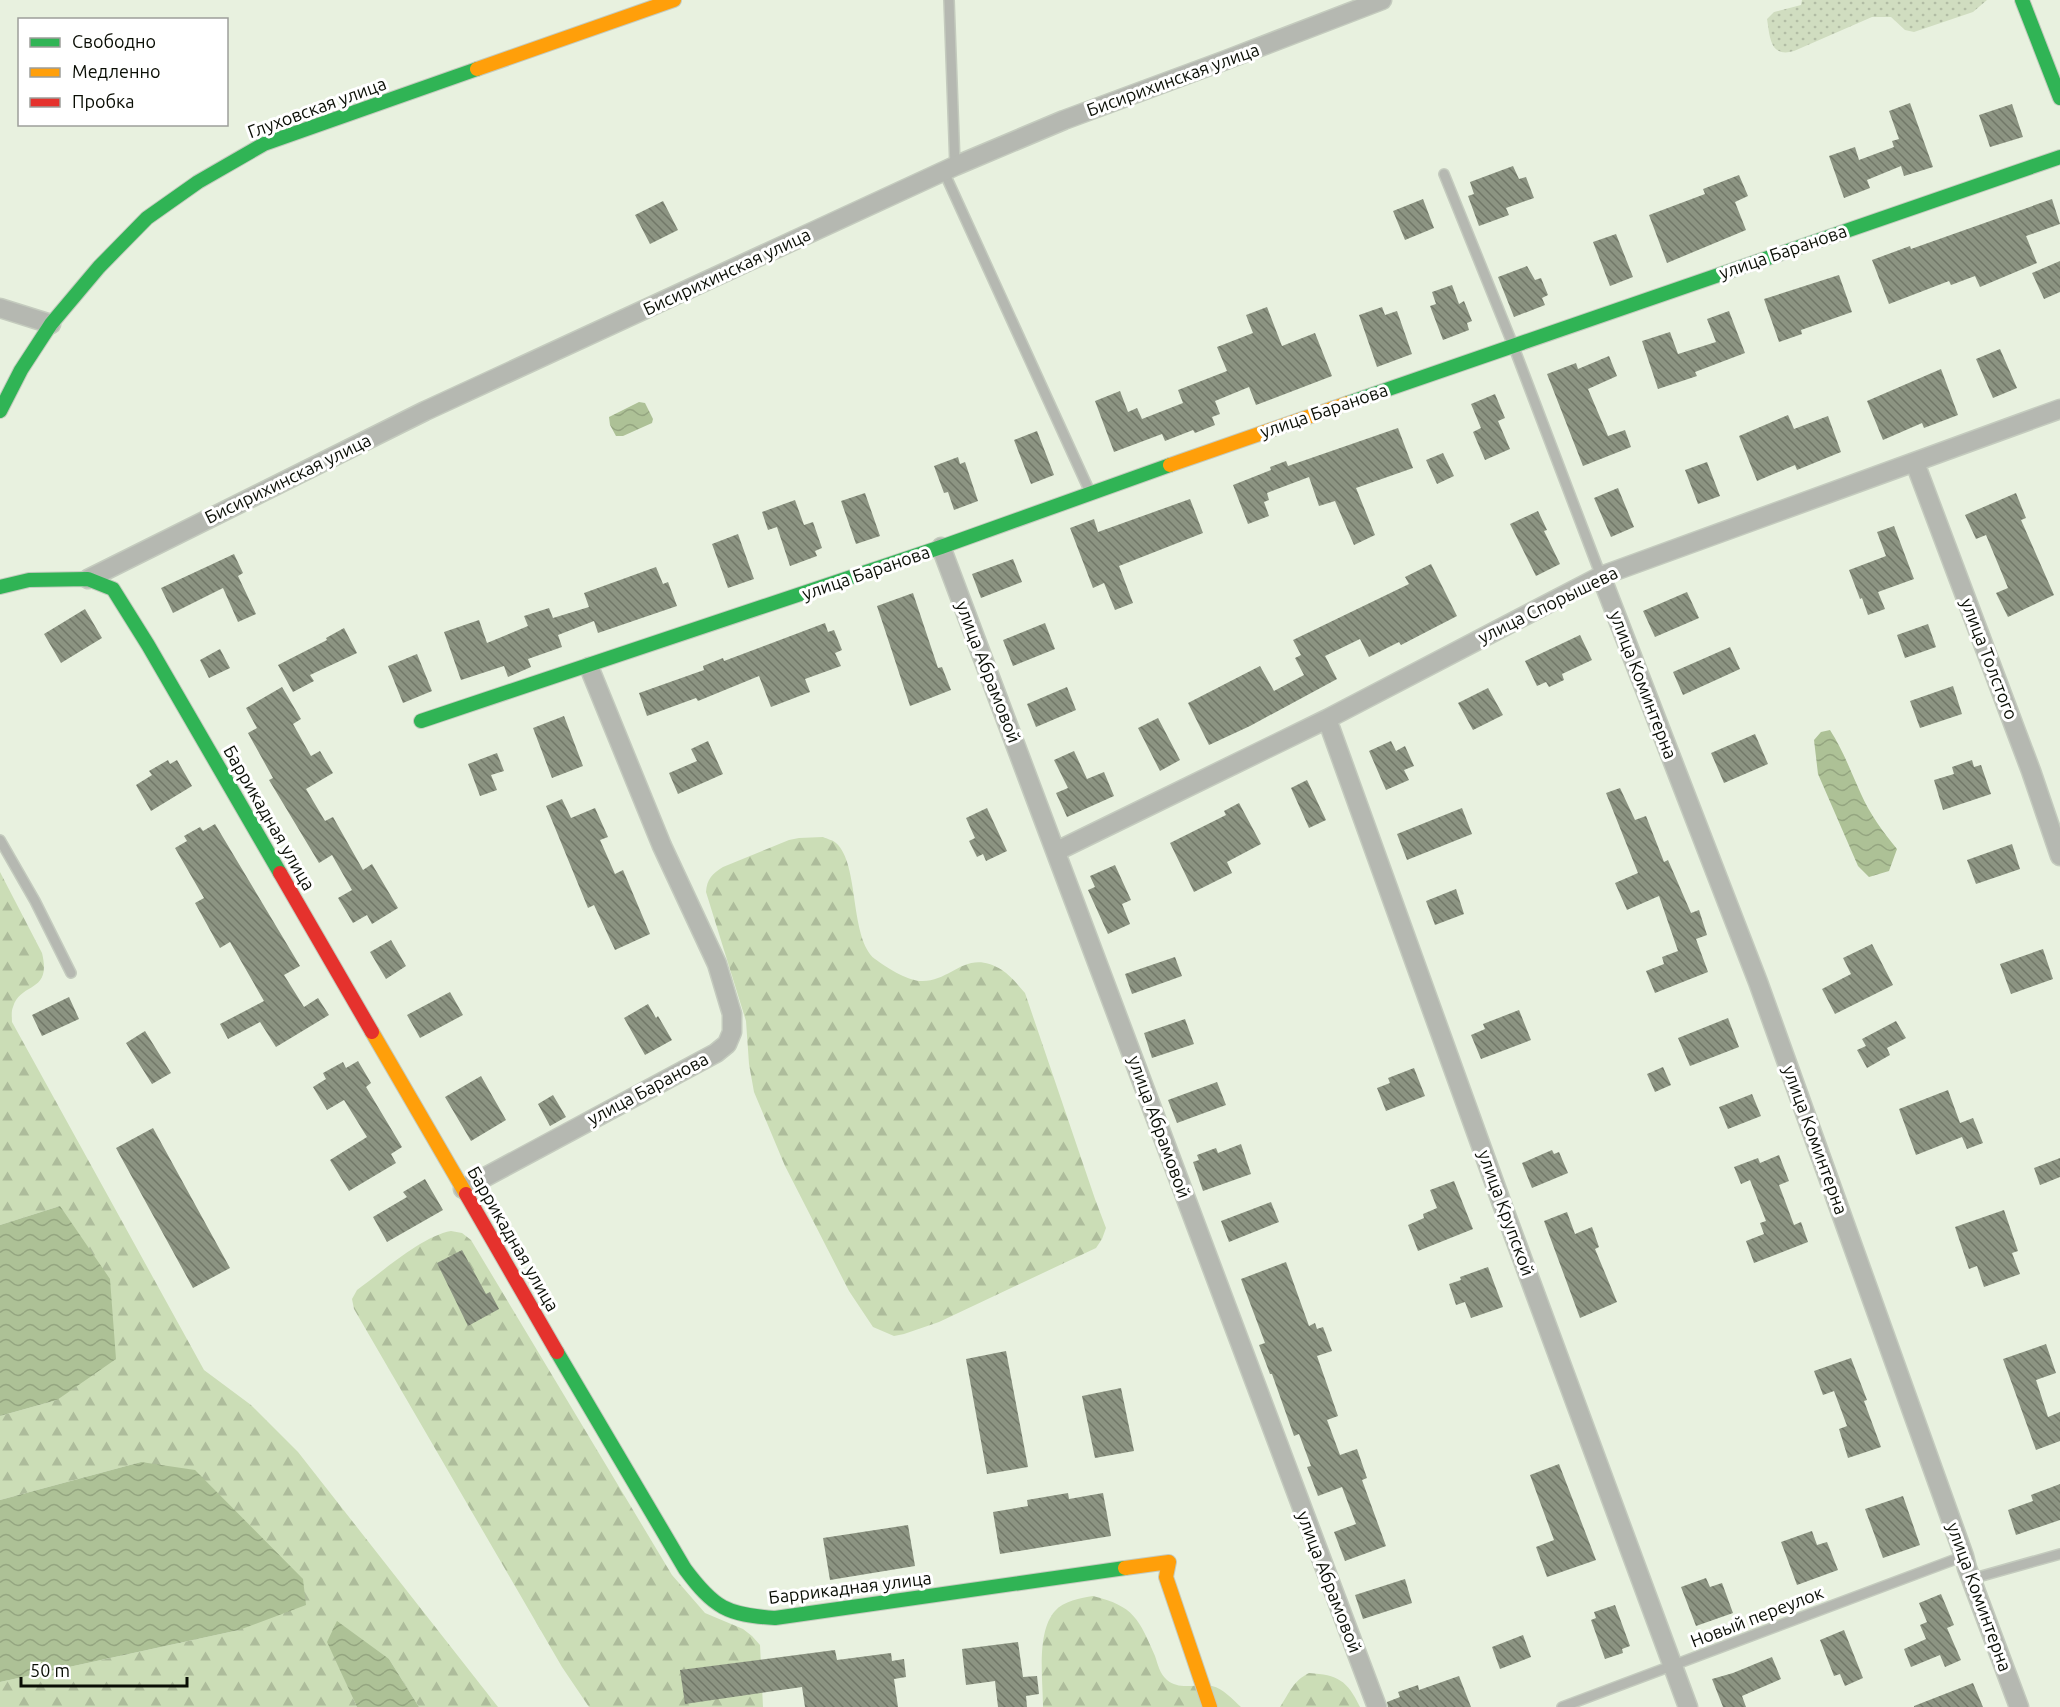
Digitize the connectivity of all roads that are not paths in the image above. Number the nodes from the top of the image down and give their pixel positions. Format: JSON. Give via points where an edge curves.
{"nodes":[{"id":1,"x":674,"y":0,"type":"edge"},
{"id":2,"x":949,"y":0,"type":"edge"},
{"id":3,"x":1382,"y":0,"type":"edge"},
{"id":4,"x":2022,"y":0,"type":"edge"},
{"id":5,"x":2060,"y":98,"type":"edge"},
{"id":6,"x":2060,"y":157,"type":"edge"},
{"id":7,"x":949,"y":169,"type":"junction"},
{"id":8,"x":1444,"y":174,"type":"dead end"},
{"id":9,"x":0,"y":308,"type":"edge"},
{"id":10,"x":51,"y":324,"type":"junction"},
{"id":11,"x":1513,"y":345,"type":"junction"},
{"id":12,"x":2060,"y":410,"type":"edge"},
{"id":13,"x":0,"y":411,"type":"edge"},
{"id":14,"x":1915,"y":463,"type":"junction"},
{"id":15,"x":1090,"y":493,"type":"junction"},
{"id":16,"x":941,"y":547,"type":"junction"},
{"id":17,"x":1601,"y":576,"type":"junction"},
{"id":18,"x":88,"y":579,"type":"junction"},
{"id":19,"x":0,"y":587,"type":"edge"},
{"id":20,"x":588,"y":667,"type":"junction"},
{"id":21,"x":1327,"y":719,"type":"junction"},
{"id":22,"x":422,"y":721,"type":"dead end"},
{"id":23,"x":0,"y":840,"type":"edge"},
{"id":24,"x":1057,"y":851,"type":"junction"},
{"id":25,"x":2060,"y":856,"type":"edge"},
{"id":26,"x":71,"y":973,"type":"dead end"},
{"id":27,"x":463,"y":1189,"type":"junction"},
{"id":28,"x":2060,"y":1554,"type":"edge"},
{"id":29,"x":1964,"y":1556,"type":"junction"},
{"id":30,"x":1971,"y":1579,"type":"junction"},
{"id":31,"x":1673,"y":1667,"type":"junction"},
{"id":32,"x":1209,"y":1707,"type":"edge"},
{"id":33,"x":1377,"y":1707,"type":"edge"},
{"id":34,"x":1562,"y":1707,"type":"edge"},
{"id":35,"x":1688,"y":1707,"type":"edge"},
{"id":36,"x":2019,"y":1707,"type":"edge"}],
"edges":[{"from":1,"to":10,"type":"street","name":"Глуховская улица","via":[[264,144],[198,182],[147,218]]},
{"from":2,"to":7,"type":"lane"},
{"from":3,"to":7,"type":"street","name":"Бисирихинская улица","via":[[1064,120]]},
{"from":4,"to":5,"type":"street"},
{"from":6,"to":11,"type":"street","name":"улица Баранова"},
{"from":7,"to":15,"type":"lane"},
{"from":7,"to":18,"type":"street","name":"Бисирихинская улица","via":[[425,411]]},
{"from":8,"to":11,"type":"lane"},
{"from":9,"to":10,"type":"street"},
{"from":10,"to":13,"type":"street","name":"Глуховская улица"},
{"from":11,"to":15,"type":"street","name":"улица Баранова"},
{"from":11,"to":17,"type":"lane"},
{"from":12,"to":14,"type":"street","name":"улица Спорышева"},
{"from":14,"to":17,"type":"street","name":"улица Спорышева"},
{"from":14,"to":25,"type":"street","name":"улица Толстого"},
{"from":15,"to":16,"type":"street","name":"улица Баранова"},
{"from":16,"to":20,"type":"street","name":"улица Баранова"},
{"from":16,"to":24,"type":"street","name":"улица Абрамовой"},
{"from":17,"to":21,"type":"street","name":"улица Спорышева"},
{"from":17,"to":29,"type":"street","name":"улица Коминтерна","via":[[1758,981]]},
{"from":18,"to":19,"type":"street","name":"Баррикадная улица","via":[[29,580]]},
{"from":18,"to":27,"type":"street","name":"Баррикадная улица","via":[[113,589],[148,645]]},
{"from":20,"to":22,"type":"street","name":"улица Баранова"},
{"from":20,"to":27,"type":"street","name":"улица Баранова","via":[[662,846],[717,964],[732,1014],[732,1032],[716,1053]]},
{"from":21,"to":24,"type":"street","name":"улица Спорышева"},
{"from":21,"to":31,"type":"street","name":"улица Крупской"},
{"from":23,"to":26,"type":"lane"},
{"from":24,"to":33,"type":"street","name":"улица Абрамовой"},
{"from":27,"to":32,"type":"street","name":"Баррикадная улица","via":[[655,1520],[701,1591],[725,1609],[775,1618],[1169,1562],[1166,1577]]},
{"from":28,"to":30,"type":"lane"},
{"from":29,"to":30,"type":"street","name":"улица Коминтерна"},
{"from":29,"to":31,"type":"lane","name":"Новый переулок"},
{"from":30,"to":36,"type":"street","name":"улица Коминтерна"},
{"from":31,"to":34,"type":"lane","name":"Новый переулок"},
{"from":31,"to":35,"type":"street","name":"улица Крупской"}]}
